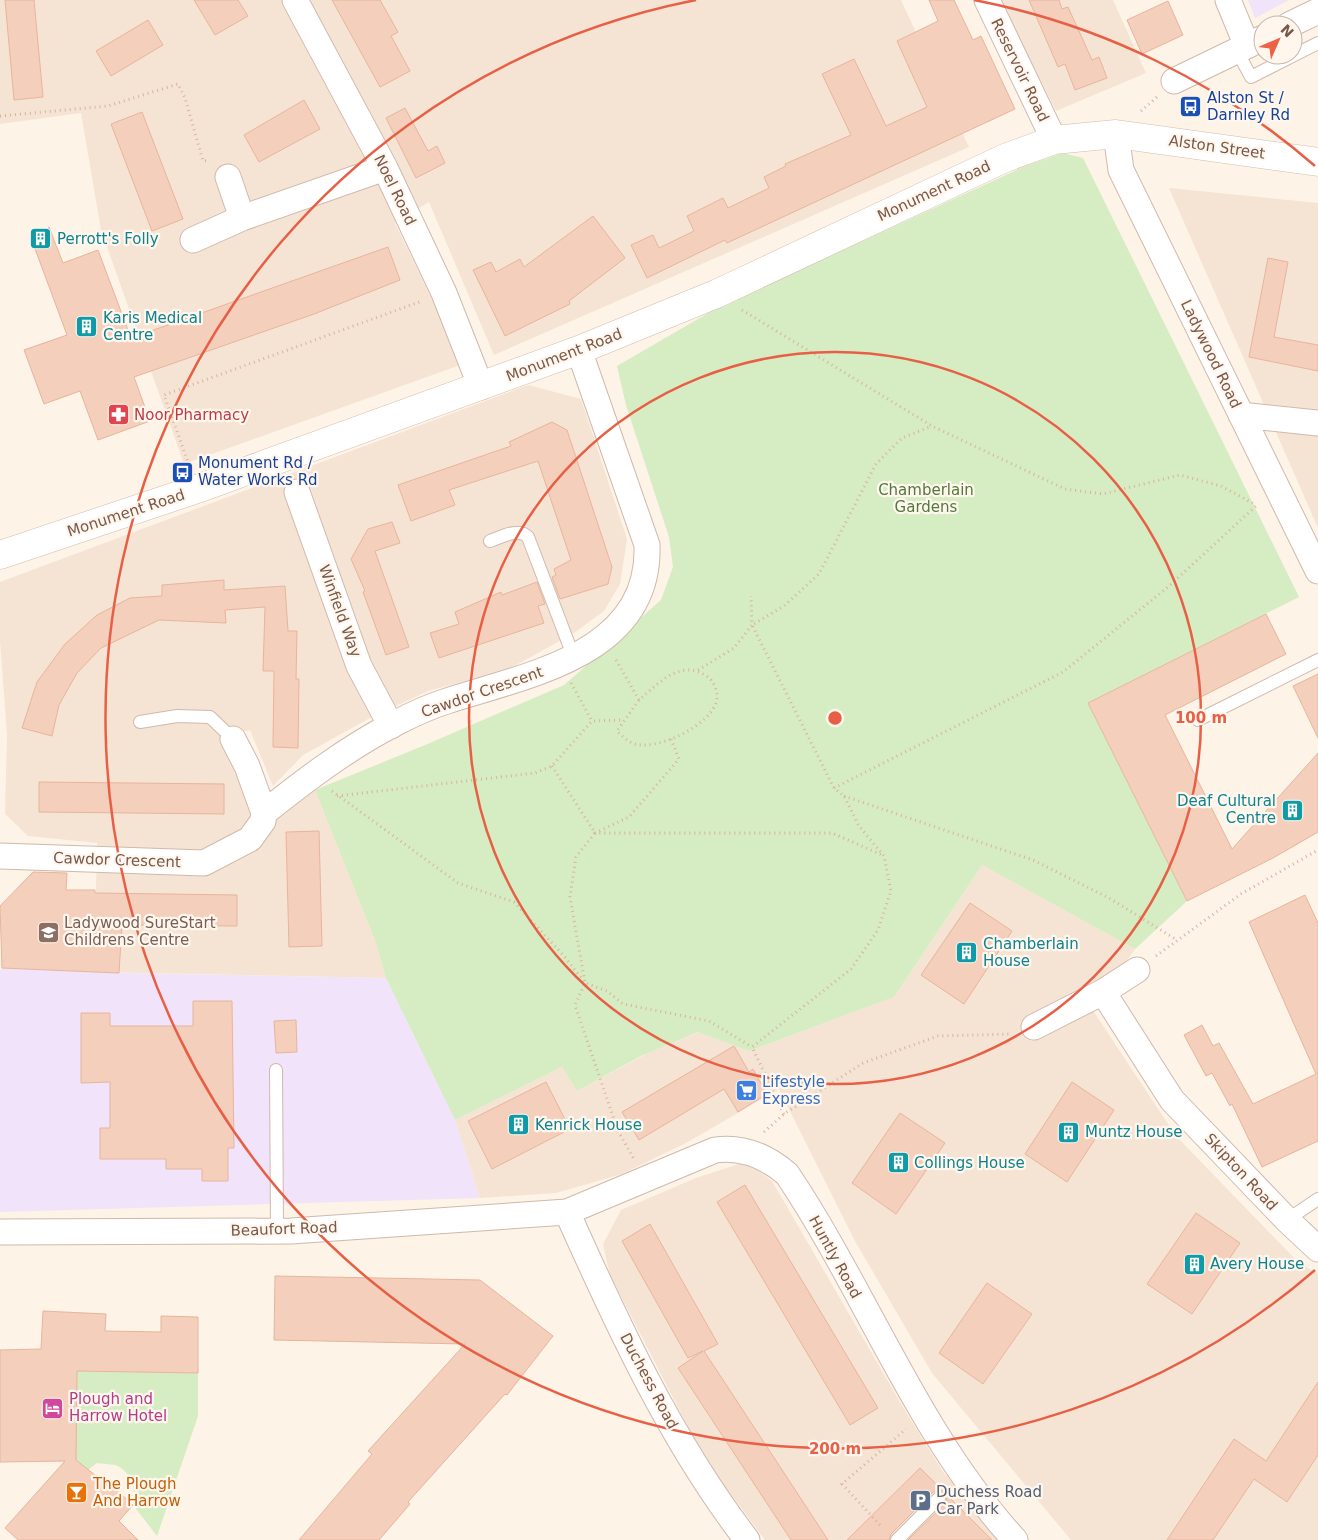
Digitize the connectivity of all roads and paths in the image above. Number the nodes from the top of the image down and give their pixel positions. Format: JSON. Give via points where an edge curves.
{"nodes":[{"id":1,"x":296,"y":0,"type":"edge"},
{"id":2,"x":987,"y":0,"type":"edge"},
{"id":3,"x":1228,"y":0,"type":"edge"},
{"id":4,"x":1318,"y":10,"type":"edge"},
{"id":5,"x":1303,"y":18,"type":"edge"},
{"id":6,"x":1318,"y":43,"type":"edge"},
{"id":7,"x":1249,"y":45,"type":"edge"},
{"id":8,"x":1174,"y":81,"type":"joint"},
{"id":9,"x":0,"y":116,"type":"edge"},
{"id":10,"x":1116,"y":134,"type":"junction"},
{"id":11,"x":1054,"y":140,"type":"junction"},
{"id":12,"x":1318,"y":162,"type":"edge"},
{"id":13,"x":385,"y":168,"type":"junction"},
{"id":14,"x":228,"y":177,"type":"joint"},
{"id":15,"x":242,"y":218,"type":"junction"},
{"id":16,"x":193,"y":240,"type":"dead end"},
{"id":17,"x":444,"y":292,"type":"junction"},
{"id":18,"x":716,"y":294,"type":"junction"},
{"id":19,"x":579,"y":350,"type":"junction"},
{"id":20,"x":481,"y":387,"type":"junction"},
{"id":21,"x":1240,"y":415,"type":"junction"},
{"id":22,"x":1318,"y":423,"type":"edge"},
{"id":23,"x":932,"y":426,"type":"junction"},
{"id":24,"x":197,"y":489,"type":"junction"},
{"id":25,"x":297,"y":492,"type":"dead end"},
{"id":26,"x":1280,"y":494,"type":"junction"},
{"id":27,"x":1256,"y":506,"type":"junction"},
{"id":28,"x":490,"y":541,"type":"dead end"},
{"id":29,"x":0,"y":555,"type":"edge"},
{"id":30,"x":1318,"y":571,"type":"edge"},
{"id":31,"x":751,"y":596,"type":"dead end"},
{"id":32,"x":752,"y":625,"type":"junction"},
{"id":33,"x":603,"y":637,"type":"junction"},
{"id":34,"x":1318,"y":660,"type":"edge"},
{"id":35,"x":567,"y":662,"type":"junction"},
{"id":36,"x":698,"y":670,"type":"junction"},
{"id":37,"x":639,"y":700,"type":"junction"},
{"id":38,"x":592,"y":720,"type":"junction"},
{"id":39,"x":623,"y":720,"type":"junction"},
{"id":40,"x":1198,"y":720,"type":"dead end"},
{"id":41,"x":140,"y":722,"type":"dead end"},
{"id":42,"x":390,"y":726,"type":"junction"},
{"id":43,"x":233,"y":739,"type":"joint"},
{"id":44,"x":671,"y":739,"type":"junction"},
{"id":45,"x":552,"y":766,"type":"junction"},
{"id":46,"x":316,"y":772,"type":"junction"},
{"id":47,"x":834,"y":788,"type":"junction"},
{"id":48,"x":337,"y":796,"type":"junction"},
{"id":49,"x":844,"y":796,"type":"junction"},
{"id":50,"x":264,"y":813,"type":"junction"},
{"id":51,"x":595,"y":833,"type":"junction"},
{"id":52,"x":1318,"y":850,"type":"edge"},
{"id":53,"x":0,"y":856,"type":"edge"},
{"id":54,"x":884,"y":856,"type":"junction"},
{"id":55,"x":1177,"y":940,"type":"junction"},
{"id":56,"x":1137,"y":970,"type":"joint"},
{"id":57,"x":585,"y":983,"type":"junction"},
{"id":58,"x":1103,"y":992,"type":"junction"},
{"id":59,"x":1034,"y":1027,"type":"joint"},
{"id":60,"x":752,"y":1047,"type":"junction"},
{"id":61,"x":276,"y":1070,"type":"dead end"},
{"id":62,"x":784,"y":1114,"type":"junction"},
{"id":63,"x":747,"y":1151,"type":"junction"},
{"id":64,"x":636,"y":1163,"type":"dead end"},
{"id":65,"x":1318,"y":1199,"type":"edge"},
{"id":66,"x":568,"y":1212,"type":"junction"},
{"id":67,"x":1287,"y":1220,"type":"junction"},
{"id":68,"x":277,"y":1231,"type":"junction"},
{"id":69,"x":0,"y":1232,"type":"edge"},
{"id":70,"x":1318,"y":1249,"type":"edge"},
{"id":71,"x":924,"y":1414,"type":"junction"},
{"id":72,"x":939,"y":1498,"type":"dead end"},
{"id":73,"x":880,"y":1525,"type":"dead end"},
{"id":74,"x":747,"y":1540,"type":"edge"},
{"id":75,"x":897,"y":1540,"type":"edge"},
{"id":76,"x":1014,"y":1540,"type":"edge"}],
"edges":[{"from":1,"to":13,"type":"street","name":"Noel Road"},
{"from":2,"to":11,"type":"street","name":"Reservoir Road"},
{"from":3,"to":7,"type":"street"},
{"from":4,"to":5,"type":"street"},
{"from":6,"to":7,"type":"lane","via":[[1251,77]]},
{"from":7,"to":8,"type":"street"},
{"from":8,"to":10,"type":"path"},
{"from":9,"to":14,"type":"path","via":[[108,106],[178,84],[203,162],[227,156]]},
{"from":10,"to":11,"type":"main road","name":"Monument Road"},
{"from":10,"to":12,"type":"main road","name":"Alston Street"},
{"from":10,"to":21,"type":"street","name":"Ladywood Road","via":[[1121,170]]},
{"from":11,"to":18,"type":"main road","name":"Monument Road","via":[[1005,158]]},
{"from":13,"to":15,"type":"street"},
{"from":13,"to":17,"type":"street","name":"Noel Road"},
{"from":14,"to":15,"type":"street"},
{"from":15,"to":16,"type":"street"},
{"from":17,"to":20,"type":"street","name":"Noel Road"},
{"from":17,"to":24,"type":"path","via":[[164,395]]},
{"from":18,"to":19,"type":"main road","name":"Monument Road"},
{"from":18,"to":23,"type":"path"},
{"from":19,"to":20,"type":"main road","name":"Monument Road"},
{"from":19,"to":33,"type":"street","name":"Cawdor Crescent","via":[[647,545],[645,574],[638,596],[621,620]]},
{"from":20,"to":24,"type":"main road","name":"Monument Road"},
{"from":21,"to":22,"type":"street"},
{"from":21,"to":26,"type":"street","name":"Ladywood Road"},
{"from":23,"to":27,"type":"path","via":[[1065,490],[1103,494],[1180,475],[1221,486]]},
{"from":23,"to":32,"type":"path","via":[[902,438],[876,464],[819,574],[784,606]]},
{"from":24,"to":29,"type":"main road","name":"Monument Road"},
{"from":25,"to":42,"type":"street","name":"Winfield Way","via":[[360,666]]},
{"from":26,"to":27,"type":"path"},
{"from":26,"to":30,"type":"street","name":"Ladywood Road"},
{"from":27,"to":47,"type":"path","via":[[1168,587],[1063,672]]},
{"from":28,"to":35,"type":"lane","via":[[521,532],[528,537]]},
{"from":31,"to":32,"type":"path"},
{"from":32,"to":36,"type":"path","via":[[734,648]]},
{"from":32,"to":47,"type":"path"},
{"from":33,"to":35,"type":"street","name":"Cawdor Crescent"},
{"from":33,"to":37,"type":"path"},
{"from":34,"to":40,"type":"lane"},
{"from":35,"to":38,"type":"path"},
{"from":35,"to":42,"type":"street","name":"Cawdor Crescent","via":[[446,701]]},
{"from":36,"to":37,"type":"path","via":[[680,670],[662,680]]},
{"from":36,"to":44,"type":"path","via":[[711,680],[717,696],[714,708],[703,720]]},
{"from":37,"to":39,"type":"path"},
{"from":38,"to":39,"type":"path"},
{"from":38,"to":45,"type":"path"},
{"from":39,"to":44,"type":"path","via":[[617,731],[633,743],[654,744]]},
{"from":41,"to":43,"type":"lane","via":[[177,716],[210,717]]},
{"from":42,"to":46,"type":"street","name":"Cawdor Crescent"},
{"from":43,"to":50,"type":"street"},
{"from":44,"to":51,"type":"path","via":[[679,759],[629,817]]},
{"from":45,"to":48,"type":"path","via":[[535,773]]},
{"from":45,"to":51,"type":"path"},
{"from":46,"to":48,"type":"path"},
{"from":46,"to":50,"type":"street","name":"Cawdor Crescent"},
{"from":47,"to":49,"type":"path"},
{"from":48,"to":57,"type":"path","via":[[458,884],[514,902]]},
{"from":49,"to":54,"type":"path","via":[[859,826]]},
{"from":49,"to":55,"type":"path","via":[[1033,860],[1108,898]]},
{"from":50,"to":53,"type":"street","name":"Cawdor Crescent","via":[[263,821],[250,839],[204,863]]},
{"from":51,"to":54,"type":"path","via":[[832,833]]},
{"from":51,"to":57,"type":"path","via":[[576,857],[570,897]]},
{"from":52,"to":55,"type":"path","via":[[1241,894]]},
{"from":54,"to":60,"type":"path","via":[[891,891],[878,930],[851,969]]},
{"from":55,"to":56,"type":"path"},
{"from":56,"to":58,"type":"street"},
{"from":57,"to":60,"type":"path","via":[[607,991],[623,1004],[709,1022]]},
{"from":57,"to":64,"type":"path","via":[[575,1005],[618,1131]]},
{"from":58,"to":59,"type":"street"},
{"from":58,"to":67,"type":"street","name":"Skipton Road","via":[[1172,1100]]},
{"from":59,"to":62,"type":"path","via":[[1008,1035],[938,1036],[863,1063]]},
{"from":60,"to":62,"type":"path"},
{"from":61,"to":68,"type":"lane"},
{"from":62,"to":63,"type":"path"},
{"from":63,"to":66,"type":"street","name":"Huntly Road","via":[[715,1150]]},
{"from":63,"to":71,"type":"street","name":"Huntly Road","via":[[773,1162],[787,1174]]},
{"from":65,"to":67,"type":"lane"},
{"from":66,"to":68,"type":"street","name":"Beaufort Road"},
{"from":66,"to":74,"type":"street","name":"Duchess Road","via":[[628,1344],[699,1472]]},
{"from":67,"to":70,"type":"street","name":"Skipton Road"},
{"from":68,"to":69,"type":"street","name":"Beaufort Road"},
{"from":71,"to":73,"type":"path","via":[[842,1484]]},
{"from":71,"to":76,"type":"street","name":"Huntly Road","via":[[988,1511]]},
{"from":72,"to":75,"type":"lane"}]}
